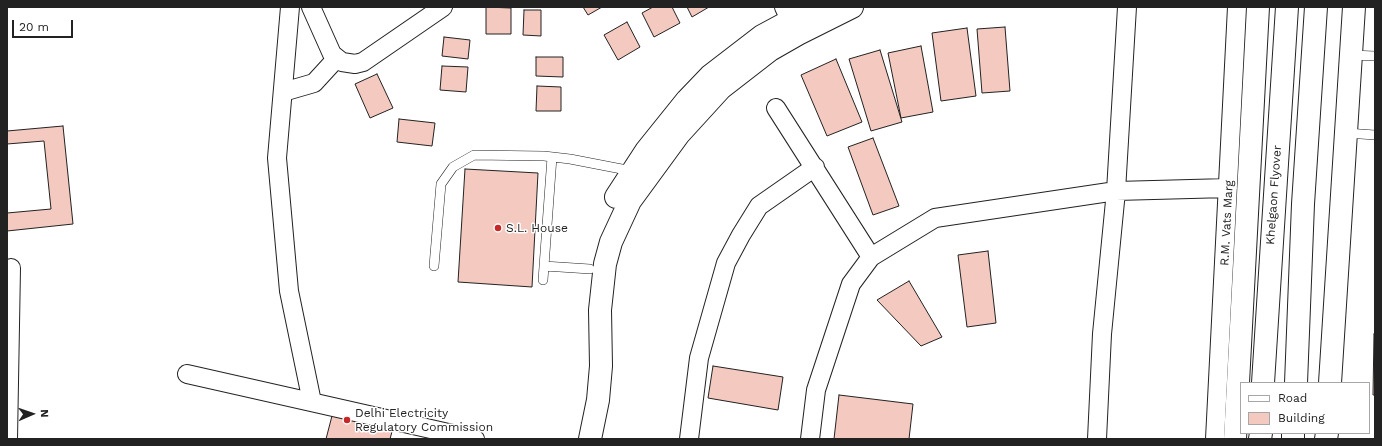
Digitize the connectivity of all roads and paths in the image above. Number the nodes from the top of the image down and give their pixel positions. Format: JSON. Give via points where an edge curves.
{"nodes":[{"id":1,"x":290,"y":7,"type":"edge"},
{"id":2,"x":312,"y":7,"type":"edge"},
{"id":3,"x":443,"y":7,"type":"edge"},
{"id":4,"x":816,"y":7,"type":"edge"},
{"id":5,"x":852,"y":7,"type":"edge"},
{"id":6,"x":1128,"y":7,"type":"edge"},
{"id":7,"x":1237,"y":7,"type":"edge"},
{"id":8,"x":1258,"y":7,"type":"edge"},
{"id":9,"x":1287,"y":7,"type":"edge"},
{"id":10,"x":1316,"y":7,"type":"edge"},
{"id":11,"x":1354,"y":7,"type":"edge"},
{"id":12,"x":791,"y":20,"type":"edge"},
{"id":13,"x":1352,"y":55,"type":"junction"},
{"id":14,"x":1375,"y":56,"type":"edge"},
{"id":15,"x":336,"y":59,"type":"junction"},
{"id":16,"x":283,"y":92,"type":"junction"},
{"id":17,"x":776,"y":108,"type":"dead end"},
{"id":18,"x":1346,"y":133,"type":"junction"},
{"id":19,"x":1375,"y":135,"type":"edge"},
{"id":20,"x":552,"y":157,"type":"junction"},
{"id":21,"x":815,"y":167,"type":"junction"},
{"id":22,"x":632,"y":171,"type":"junction"},
{"id":23,"x":1228,"y":188,"type":"junction"},
{"id":24,"x":1116,"y":191,"type":"junction"},
{"id":25,"x":871,"y":257,"type":"junction"},
{"id":26,"x":434,"y":266,"type":"dead end"},
{"id":27,"x":544,"y":266,"type":"junction"},
{"id":28,"x":11,"y":268,"type":"dead end"},
{"id":29,"x":590,"y":269,"type":"junction"},
{"id":30,"x":543,"y":280,"type":"dead end"},
{"id":31,"x":187,"y":374,"type":"dead end"},
{"id":32,"x":1264,"y":382,"type":"edge"},
{"id":33,"x":1296,"y":382,"type":"edge"},
{"id":34,"x":1330,"y":382,"type":"edge"},
{"id":35,"x":312,"y":402,"type":"junction"},
{"id":36,"x":8,"y":439,"type":"edge"},
{"id":37,"x":475,"y":439,"type":"edge"},
{"id":38,"x":576,"y":439,"type":"edge"},
{"id":39,"x":590,"y":439,"type":"edge"},
{"id":40,"x":690,"y":439,"type":"edge"},
{"id":41,"x":810,"y":439,"type":"edge"},
{"id":42,"x":1097,"y":439,"type":"edge"},
{"id":43,"x":1215,"y":439,"type":"edge"},
{"id":44,"x":1235,"y":439,"type":"edge"}],
"edges":[{"from":1,"to":16,"type":"street"},
{"from":2,"to":15,"type":"street"},
{"from":3,"to":15,"type":"street","via":[[363,62],[347,64]]},
{"from":4,"to":12,"type":"main road"},
{"from":5,"to":12,"type":"main road"},
{"from":6,"to":24,"type":"street"},
{"from":7,"to":23,"type":"street","name":"R.M. Vats Marg"},
{"from":8,"to":44,"type":"main road"},
{"from":9,"to":32,"type":"main road","name":"Khelgaon Flyover"},
{"from":10,"to":33,"type":"main road","via":[[1303,204]]},
{"from":11,"to":13,"type":"main road"},
{"from":12,"to":22,"type":"main road","via":[[762,36],[710,76]]},
{"from":12,"to":39,"type":"main road","via":[[745,68],[699,110],[643,182],[619,222],[611,242],[601,287],[601,366],[598,400]]},
{"from":13,"to":14,"type":"lane"},
{"from":13,"to":18,"type":"main road"},
{"from":15,"to":16,"type":"street","via":[[314,82]]},
{"from":16,"to":35,"type":"street","via":[[276,158],[289,291]]},
{"from":17,"to":21,"type":"street"},
{"from":18,"to":19,"type":"lane"},
{"from":18,"to":34,"type":"main road"},
{"from":20,"to":22,"type":"lane"},
{"from":20,"to":26,"type":"lane","via":[[474,155],[453,166],[441,184]]},
{"from":20,"to":27,"type":"lane"},
{"from":21,"to":25,"type":"street"},
{"from":21,"to":40,"type":"street","via":[[759,206],[726,263],[699,358]]},
{"from":22,"to":29,"type":"main road","via":[[606,217]]},
{"from":23,"to":24,"type":"street"},
{"from":23,"to":43,"type":"street","name":"R.M. Vats Marg"},
{"from":24,"to":25,"type":"street","via":[[935,218]]},
{"from":24,"to":42,"type":"street","via":[[1102,334]]},
{"from":25,"to":41,"type":"street","via":[[848,292],[816,390]]},
{"from":27,"to":29,"type":"lane"},
{"from":27,"to":30,"type":"lane"},
{"from":28,"to":36,"type":"street"},
{"from":29,"to":38,"type":"main road","via":[[586,309],[586,387]]},
{"from":31,"to":35,"type":"street"},
{"from":35,"to":37,"type":"street"}]}
